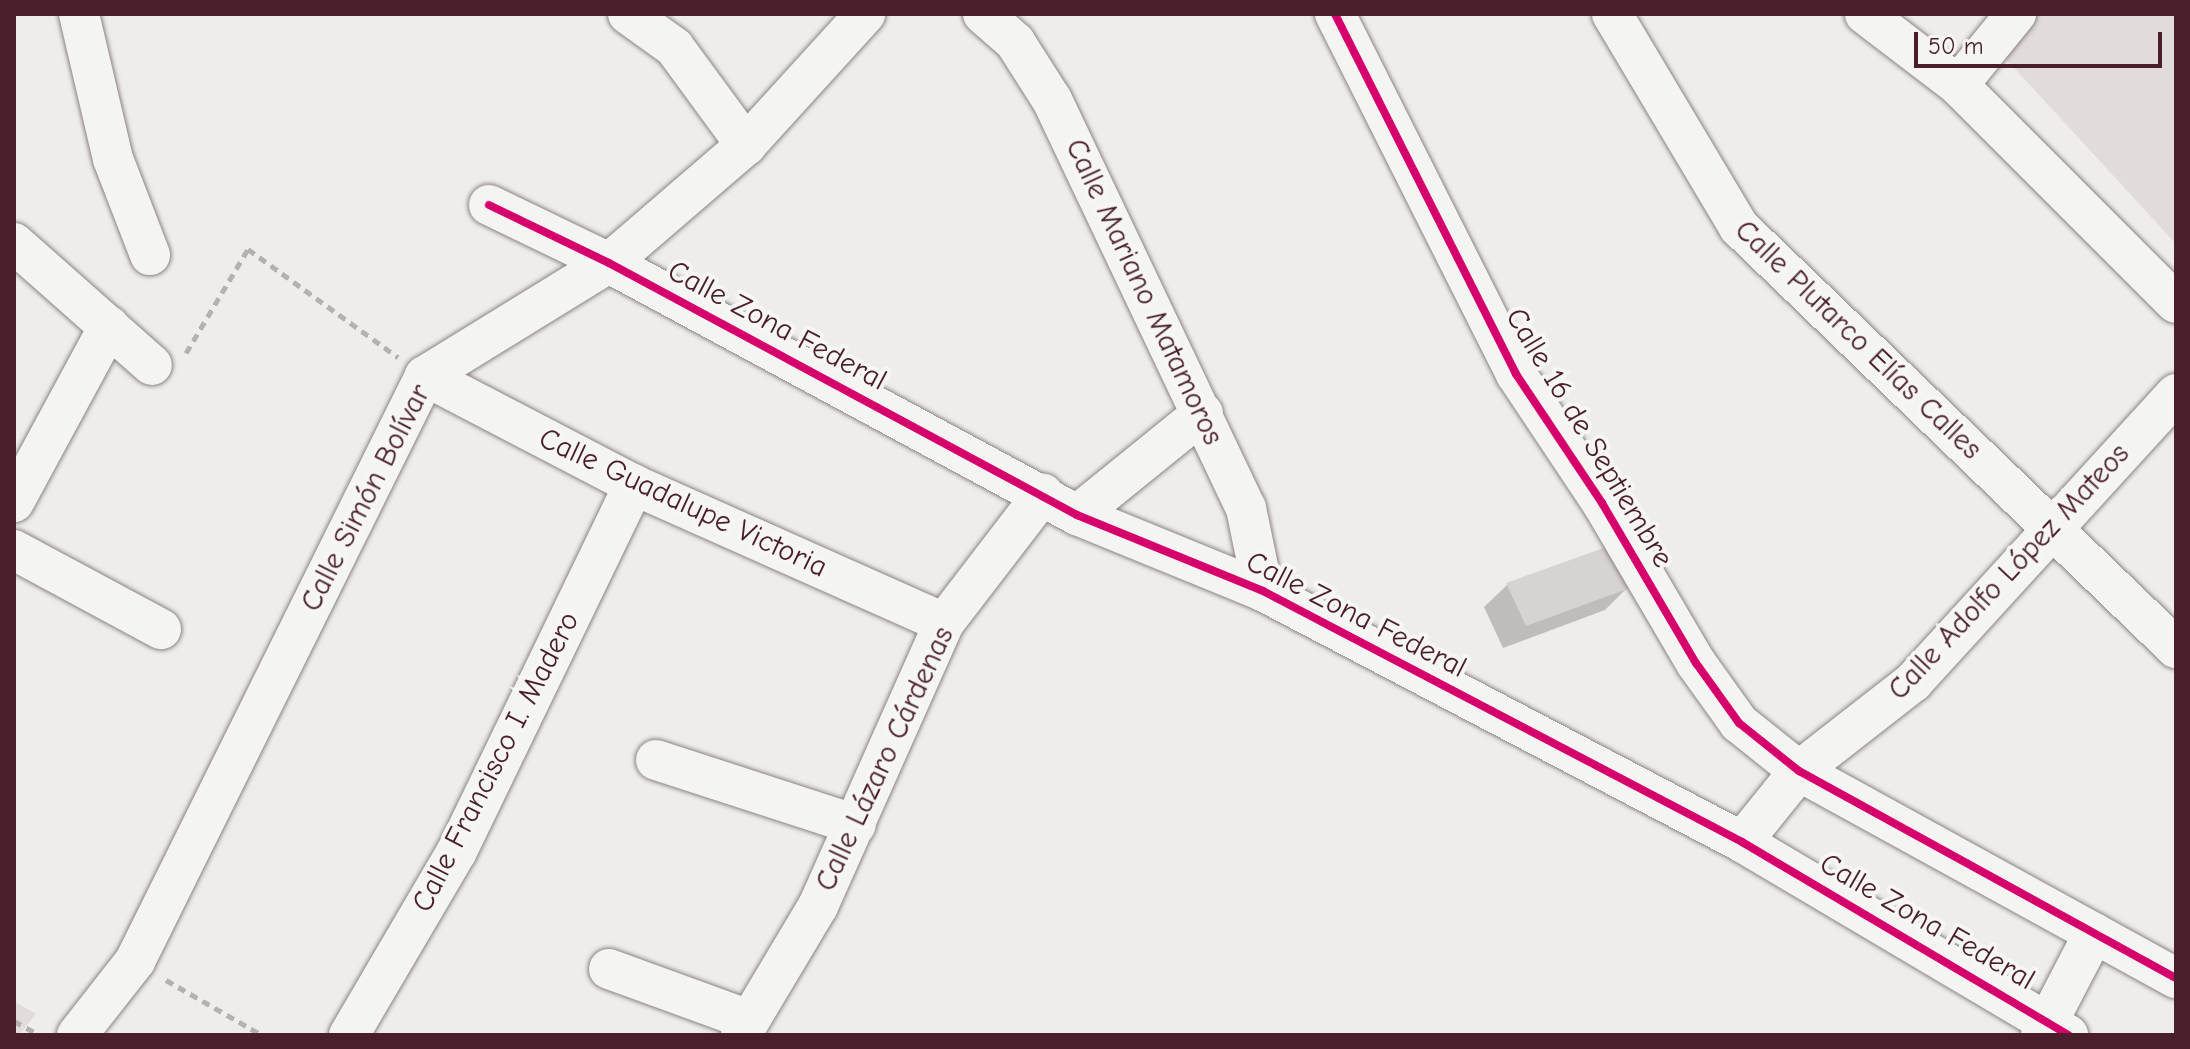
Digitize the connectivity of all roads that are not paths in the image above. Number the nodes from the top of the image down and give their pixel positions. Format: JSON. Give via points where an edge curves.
{"nodes":[{"id":1,"x":79,"y":14,"type":"edge"},
{"id":2,"x":628,"y":14,"type":"edge"},
{"id":3,"x":865,"y":14,"type":"edge"},
{"id":4,"x":983,"y":14,"type":"edge"},
{"id":5,"x":1335,"y":14,"type":"edge"},
{"id":6,"x":1612,"y":14,"type":"edge"},
{"id":7,"x":1865,"y":14,"type":"edge"},
{"id":8,"x":2016,"y":14,"type":"edge"},
{"id":9,"x":1958,"y":85,"type":"junction"},
{"id":10,"x":746,"y":145,"type":"junction"},
{"id":11,"x":489,"y":205,"type":"dead end"},
{"id":12,"x":14,"y":243,"type":"edge"},
{"id":13,"x":150,"y":255,"type":"dead end"},
{"id":14,"x":609,"y":263,"type":"junction"},
{"id":15,"x":2176,"y":303,"type":"edge"},
{"id":16,"x":109,"y":326,"type":"junction"},
{"id":17,"x":152,"y":365,"type":"road end"},
{"id":18,"x":425,"y":376,"type":"junction"},
{"id":19,"x":2176,"y":394,"type":"edge"},
{"id":20,"x":1203,"y":413,"type":"junction"},
{"id":21,"x":634,"y":485,"type":"junction"},
{"id":22,"x":1043,"y":494,"type":"junction"},
{"id":23,"x":14,"y":502,"type":"edge"},
{"id":24,"x":1077,"y":515,"type":"junction"},
{"id":25,"x":2051,"y":527,"type":"junction"},
{"id":26,"x":14,"y":550,"type":"edge"},
{"id":27,"x":1263,"y":591,"type":"junction"},
{"id":28,"x":944,"y":623,"type":"junction"},
{"id":29,"x":161,"y":629,"type":"dead end"},
{"id":30,"x":2176,"y":648,"type":"edge"},
{"id":31,"x":656,"y":760,"type":"dead end"},
{"id":32,"x":1799,"y":771,"type":"junction"},
{"id":33,"x":856,"y":825,"type":"junction"},
{"id":34,"x":1742,"y":842,"type":"junction"},
{"id":35,"x":2094,"y":933,"type":"junction"},
{"id":36,"x":609,"y":969,"type":"dead end"},
{"id":37,"x":2176,"y":978,"type":"edge"},
{"id":38,"x":745,"y":1028,"type":"edge"},
{"id":39,"x":2052,"y":1030,"type":"edge"},
{"id":40,"x":77,"y":1035,"type":"edge"},
{"id":41,"x":349,"y":1035,"type":"edge"}],
"edges":[{"from":1,"to":13,"type":"street","via":[[113,159]]},
{"from":2,"to":10,"type":"street","via":[[674,47]]},
{"from":3,"to":10,"type":"street","name":"Calle Simón Bolívar"},
{"from":4,"to":20,"type":"street","name":"Calle Mariano Matamoros","via":[[1015,42],[1052,100]]},
{"from":5,"to":32,"type":"street","name":"Calle 16 de Septiembre","via":[[1516,374],[1602,503],[1696,663],[1739,723]]},
{"from":6,"to":25,"type":"street","name":"Calle Plutarco Elías Calles","via":[[1739,227]]},
{"from":7,"to":9,"type":"street"},
{"from":8,"to":9,"type":"street"},
{"from":9,"to":15,"type":"street"},
{"from":10,"to":14,"type":"street","name":"Calle Simón Bolívar"},
{"from":11,"to":14,"type":"street","name":"Calle Zona Federal"},
{"from":12,"to":16,"type":"street"},
{"from":14,"to":18,"type":"street","name":"Calle Simón Bolívar"},
{"from":14,"to":22,"type":"street","name":"Calle Zona Federal"},
{"from":16,"to":17,"type":"street"},
{"from":16,"to":23,"type":"street"},
{"from":18,"to":21,"type":"street","name":"Calle Guadalupe Victoria"},
{"from":18,"to":40,"type":"street","name":"Calle Simón Bolívar","via":[[135,961]]},
{"from":19,"to":25,"type":"street","name":"Calle Adolfo López Mateos"},
{"from":20,"to":24,"type":"street"},
{"from":20,"to":27,"type":"street","name":"Calle Mariano Matamoros","via":[[1246,508]]},
{"from":21,"to":28,"type":"street","name":"Calle Guadalupe Victoria"},
{"from":21,"to":41,"type":"street","name":"Calle Francisco I. Madero","via":[[457,851]]},
{"from":22,"to":24,"type":"street","name":"Calle Zona Federal"},
{"from":22,"to":28,"type":"street","name":"Calle Lázaro Cárdenas"},
{"from":24,"to":27,"type":"street","name":"Calle Zona Federal"},
{"from":25,"to":30,"type":"street","name":"Calle Plutarco Elías Calles"},
{"from":25,"to":32,"type":"street","name":"Calle Adolfo López Mateos","via":[[1913,682]]},
{"from":26,"to":29,"type":"street"},
{"from":27,"to":34,"type":"street","name":"Calle Zona Federal"},
{"from":28,"to":33,"type":"street","name":"Calle Lázaro Cárdenas"},
{"from":31,"to":33,"type":"street"},
{"from":32,"to":34,"type":"street"},
{"from":32,"to":35,"type":"street","name":"Calle 16 de Septiembre"},
{"from":33,"to":38,"type":"street","name":"Calle Lázaro Cárdenas","via":[[818,906]]},
{"from":34,"to":39,"type":"street","name":"Calle Zona Federal"},
{"from":35,"to":37,"type":"street","name":"Calle 16 de Septiembre"},
{"from":35,"to":39,"type":"street"},
{"from":36,"to":38,"type":"street"}]}
